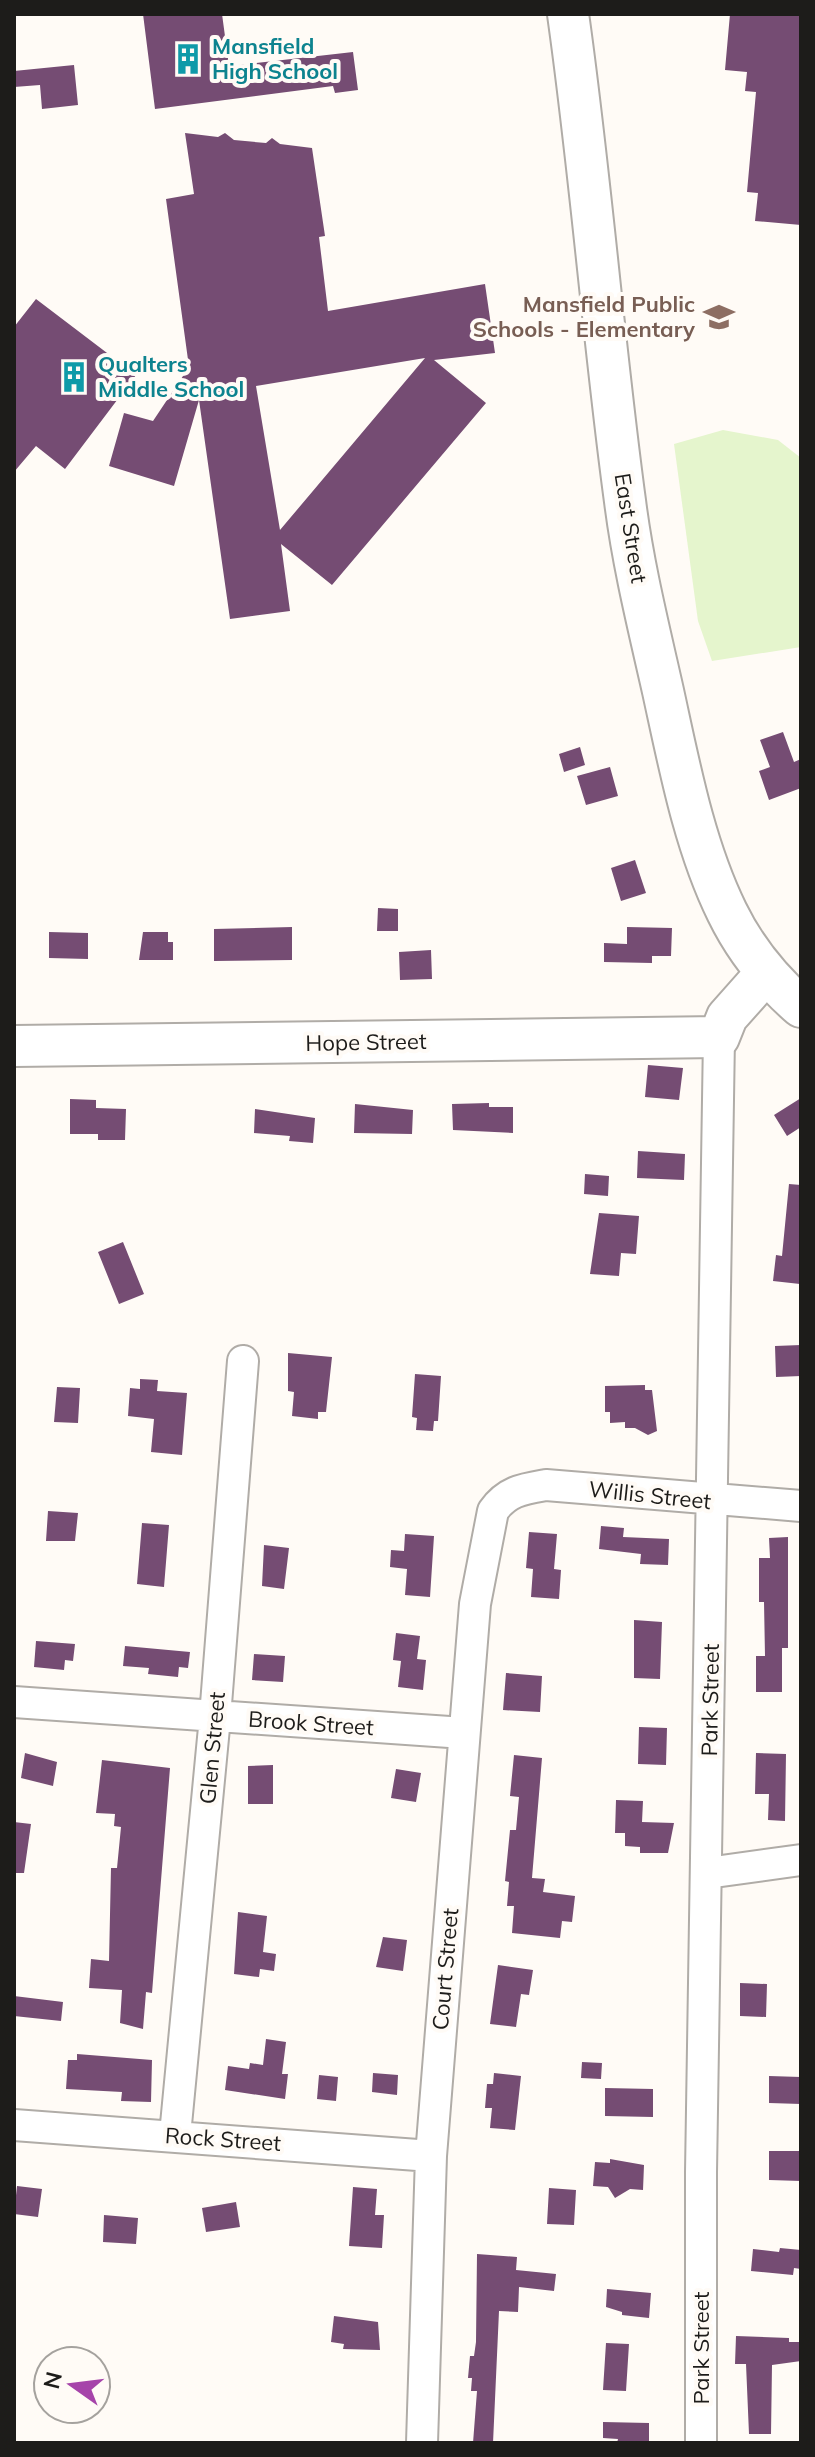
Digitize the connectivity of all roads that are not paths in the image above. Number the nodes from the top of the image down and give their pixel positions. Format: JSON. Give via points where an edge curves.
{"nodes":[{"id":1,"x":568,"y":14,"type":"edge"},
{"id":2,"x":766,"y":973,"type":"junction"},
{"id":3,"x":801,"y":1007,"type":"edge"},
{"id":4,"x":719,"y":1037,"type":"junction"},
{"id":5,"x":14,"y":1046,"type":"edge"},
{"id":6,"x":243,"y":1361,"type":"dead end"},
{"id":7,"x":501,"y":1499,"type":"joint"},
{"id":8,"x":713,"y":1501,"type":"junction"},
{"id":9,"x":801,"y":1506,"type":"edge"},
{"id":10,"x":14,"y":1702,"type":"edge"},
{"id":11,"x":215,"y":1717,"type":"junction"},
{"id":12,"x":464,"y":1733,"type":"junction"},
{"id":13,"x":801,"y":1860,"type":"edge"},
{"id":14,"x":707,"y":1873,"type":"junction"},
{"id":15,"x":14,"y":2125,"type":"edge"},
{"id":16,"x":175,"y":2135,"type":"junction"},
{"id":17,"x":431,"y":2156,"type":"junction"},
{"id":18,"x":422,"y":2443,"type":"edge"},
{"id":19,"x":701,"y":2443,"type":"edge"}],
"edges":[{"from":1,"to":2,"type":"main road","name":"East Street","via":[[625,504],[645,611],[671,730],[712,871],[726,910]]},
{"from":2,"to":3,"type":"main road","name":"East Street"},
{"from":2,"to":4,"type":"main road","via":[[727,1017]]},
{"from":4,"to":5,"type":"main road","name":"Hope Street"},
{"from":4,"to":8,"type":"street","name":"Park Street"},
{"from":6,"to":11,"type":"street","name":"Glen Street"},
{"from":7,"to":8,"type":"street","name":"Willis Street","via":[[518,1489],[546,1485]]},
{"from":7,"to":12,"type":"street","name":"Court Street","via":[[493,1511],[475,1604]]},
{"from":8,"to":9,"type":"street","name":"Willis Street"},
{"from":8,"to":14,"type":"street","name":"Park Street"},
{"from":10,"to":11,"type":"street","name":"Brook Street"},
{"from":11,"to":12,"type":"street","name":"Brook Street"},
{"from":11,"to":16,"type":"street","name":"Glen Street"},
{"from":12,"to":17,"type":"street","name":"Court Street"},
{"from":13,"to":14,"type":"street"},
{"from":14,"to":19,"type":"street","name":"Park Street"},
{"from":15,"to":16,"type":"street","name":"Rock Street"},
{"from":16,"to":17,"type":"street","name":"Rock Street"},
{"from":17,"to":18,"type":"street","name":"Court Street"}]}
